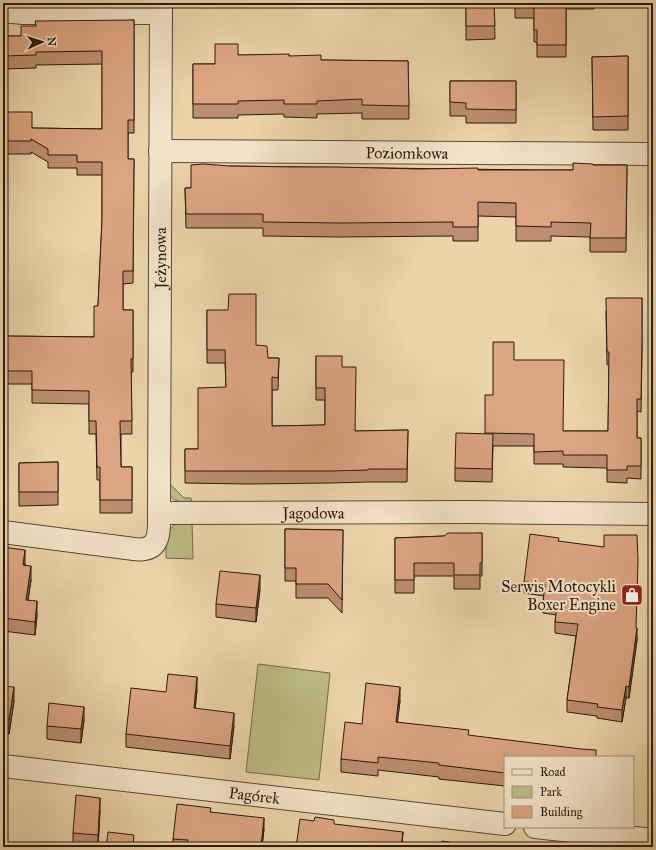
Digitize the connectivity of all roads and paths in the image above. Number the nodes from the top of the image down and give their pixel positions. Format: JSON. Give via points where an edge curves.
{"nodes":[{"id":1,"x":161,"y":8,"type":"edge"},
{"id":2,"x":3,"y":11,"type":"edge"},
{"id":3,"x":160,"y":151,"type":"junction"},
{"id":4,"x":653,"y":154,"type":"edge"},
{"id":5,"x":159,"y":514,"type":"junction"},
{"id":6,"x":653,"y":514,"type":"edge"},
{"id":7,"x":3,"y":532,"type":"edge"},
{"id":8,"x":3,"y":766,"type":"edge"},
{"id":9,"x":504,"y":824,"type":"edge"},
{"id":10,"x":544,"y":828,"type":"edge"},
{"id":11,"x":653,"y":840,"type":"edge"}],
"edges":[{"from":1,"to":2,"type":"street","via":[[23,13]]},
{"from":1,"to":3,"type":"street","name":"Jeżynowa"},
{"from":3,"to":4,"type":"street","name":"Poziomkowa"},
{"from":3,"to":5,"type":"street","name":"Jeżynowa"},
{"from":5,"to":6,"type":"street","name":"Jagodowa"},
{"from":5,"to":7,"type":"street","via":[[158,539],[151,547],[144,549]]},
{"from":8,"to":9,"type":"street","name":"Pagórek"},
{"from":10,"to":11,"type":"street"}]}
